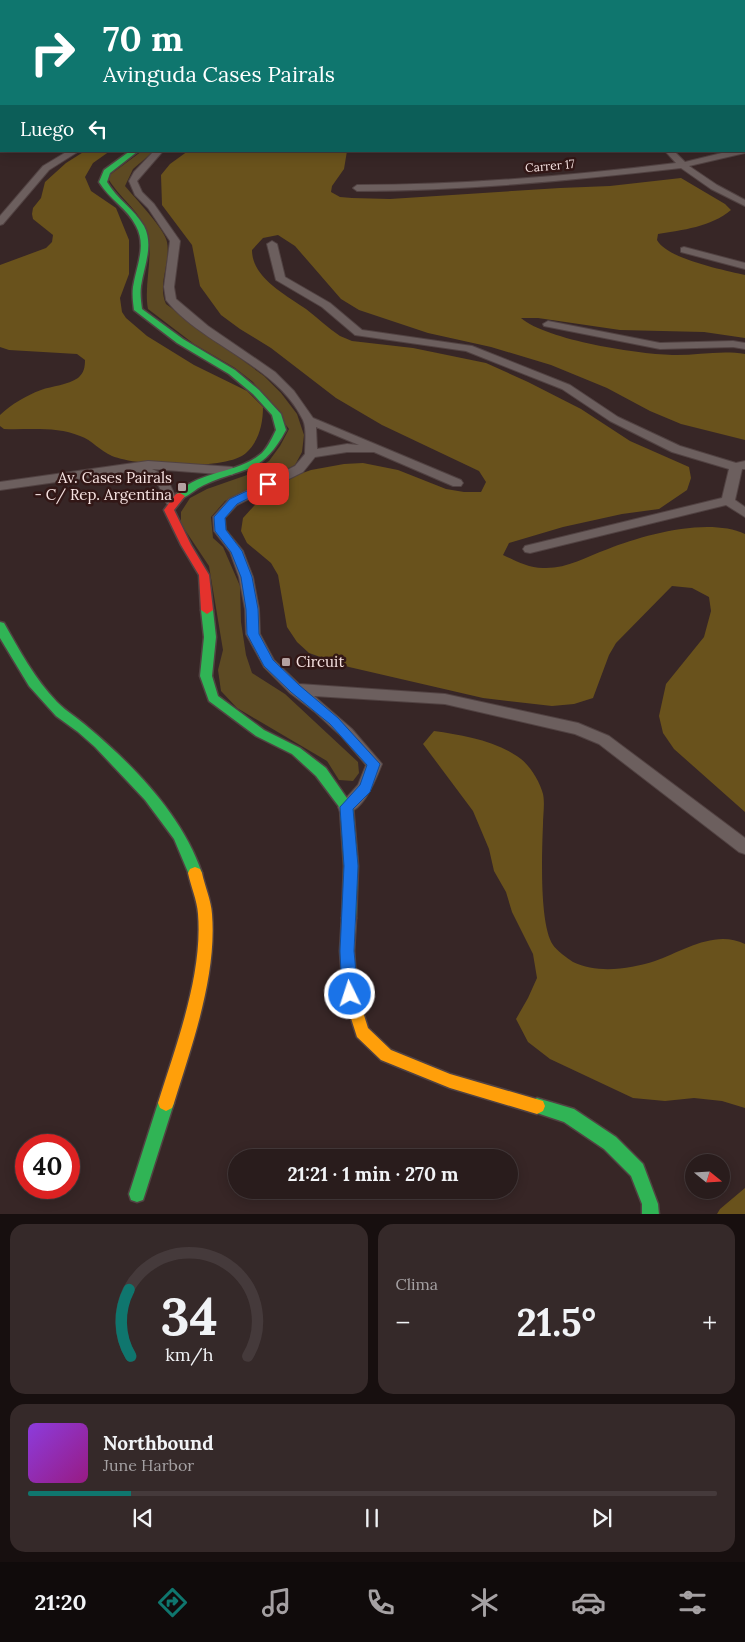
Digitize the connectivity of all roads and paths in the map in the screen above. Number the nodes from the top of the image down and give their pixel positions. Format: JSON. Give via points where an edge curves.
{"nodes":[{"id":1,"x":73,"y":152,"type":"edge"},
{"id":2,"x":134,"y":152,"type":"edge"},
{"id":3,"x":157,"y":152,"type":"edge"},
{"id":4,"x":670,"y":152,"type":"edge"},
{"id":5,"x":740,"y":152,"type":"edge"},
{"id":6,"x":682,"y":166,"type":"junction"},
{"id":7,"x":357,"y":188,"type":"dead end"},
{"id":8,"x":745,"y":202,"type":"edge"},
{"id":9,"x":0,"y":222,"type":"edge"},
{"id":10,"x":272,"y":244,"type":"dead end"},
{"id":11,"x":684,"y":250,"type":"dead end"},
{"id":12,"x":745,"y":266,"type":"edge"},
{"id":13,"x":548,"y":324,"type":"dead end"},
{"id":14,"x":745,"y":346,"type":"edge"},
{"id":15,"x":308,"y":420,"type":"junction"},
{"id":16,"x":385,"y":452,"type":"junction"},
{"id":17,"x":311,"y":454,"type":"junction"},
{"id":18,"x":741,"y":466,"type":"edge"},
{"id":19,"x":134,"y":468,"type":"junction"},
{"id":20,"x":232,"y":471,"type":"junction"},
{"id":21,"x":457,"y":483,"type":"dead end"},
{"id":22,"x":0,"y":486,"type":"edge"},
{"id":23,"x":728,"y":501,"type":"junction"},
{"id":24,"x":172,"y":502,"type":"junction"},
{"id":25,"x":745,"y":513,"type":"edge"},
{"id":26,"x":530,"y":549,"type":"dead end"},
{"id":27,"x":0,"y":626,"type":"edge"},
{"id":28,"x":295,"y":689,"type":"junction"},
{"id":29,"x":346,"y":807,"type":"junction"},
{"id":30,"x":745,"y":847,"type":"edge"},
{"id":31,"x":137,"y":1194,"type":"dead end"},
{"id":32,"x":651,"y":1214,"type":"edge"}],
"edges":[{"from":1,"to":9,"type":"street","via":[[46,168]]},
{"from":2,"to":20,"type":"street","via":[[107,172],[103,182],[106,192],[126,209],[143,233],[145,257],[137,287],[138,310],[180,341],[232,372],[256,392],[276,414],[281,430],[262,457]]},
{"from":3,"to":15,"type":"street","via":[[133,181],[138,193],[151,206],[175,242],[170,300],[204,328],[272,374]]},
{"from":4,"to":6,"type":"street"},
{"from":5,"to":6,"type":"street","name":"Carrer 17"},
{"from":6,"to":7,"type":"street","name":"Carrer 17","via":[[483,184]]},
{"from":6,"to":8,"type":"street","via":[[700,180]]},
{"from":10,"to":18,"type":"street","via":[[280,278],[326,305],[359,333],[468,348],[566,387],[614,419],[676,449]]},
{"from":11,"to":12,"type":"street"},
{"from":13,"to":14,"type":"street","via":[[660,346]]},
{"from":15,"to":16,"type":"street"},
{"from":15,"to":17,"type":"street"},
{"from":16,"to":17,"type":"street","via":[[348,448]]},
{"from":16,"to":21,"type":"street"},
{"from":17,"to":28,"type":"street","via":[[299,469],[233,502],[219,517],[220,531],[236,551],[246,577],[253,634],[269,663]]},
{"from":18,"to":23,"type":"street"},
{"from":19,"to":20,"type":"street","via":[[148,465]]},
{"from":19,"to":22,"type":"street"},
{"from":19,"to":24,"type":"street","via":[[157,475],[164,481]]},
{"from":20,"to":24,"type":"street","via":[[199,484]]},
{"from":23,"to":25,"type":"street"},
{"from":23,"to":26,"type":"street"},
{"from":24,"to":29,"type":"street","via":[[171,517],[204,575],[210,637],[206,676],[213,698],[260,733],[296,751],[321,772]]},
{"from":27,"to":31,"type":"street","via":[[13,654],[36,688],[130,774],[180,836],[194,868],[205,917],[201,963],[187,1034]]},
{"from":28,"to":29,"type":"street","via":[[347,733],[374,764],[365,788]]},
{"from":28,"to":30,"type":"street","via":[[445,699],[578,729],[604,740]]},
{"from":29,"to":32,"type":"street","via":[[351,866],[347,951],[350,994],[362,1032],[386,1055],[450,1081],[568,1115],[610,1143],[637,1170]]}]}
